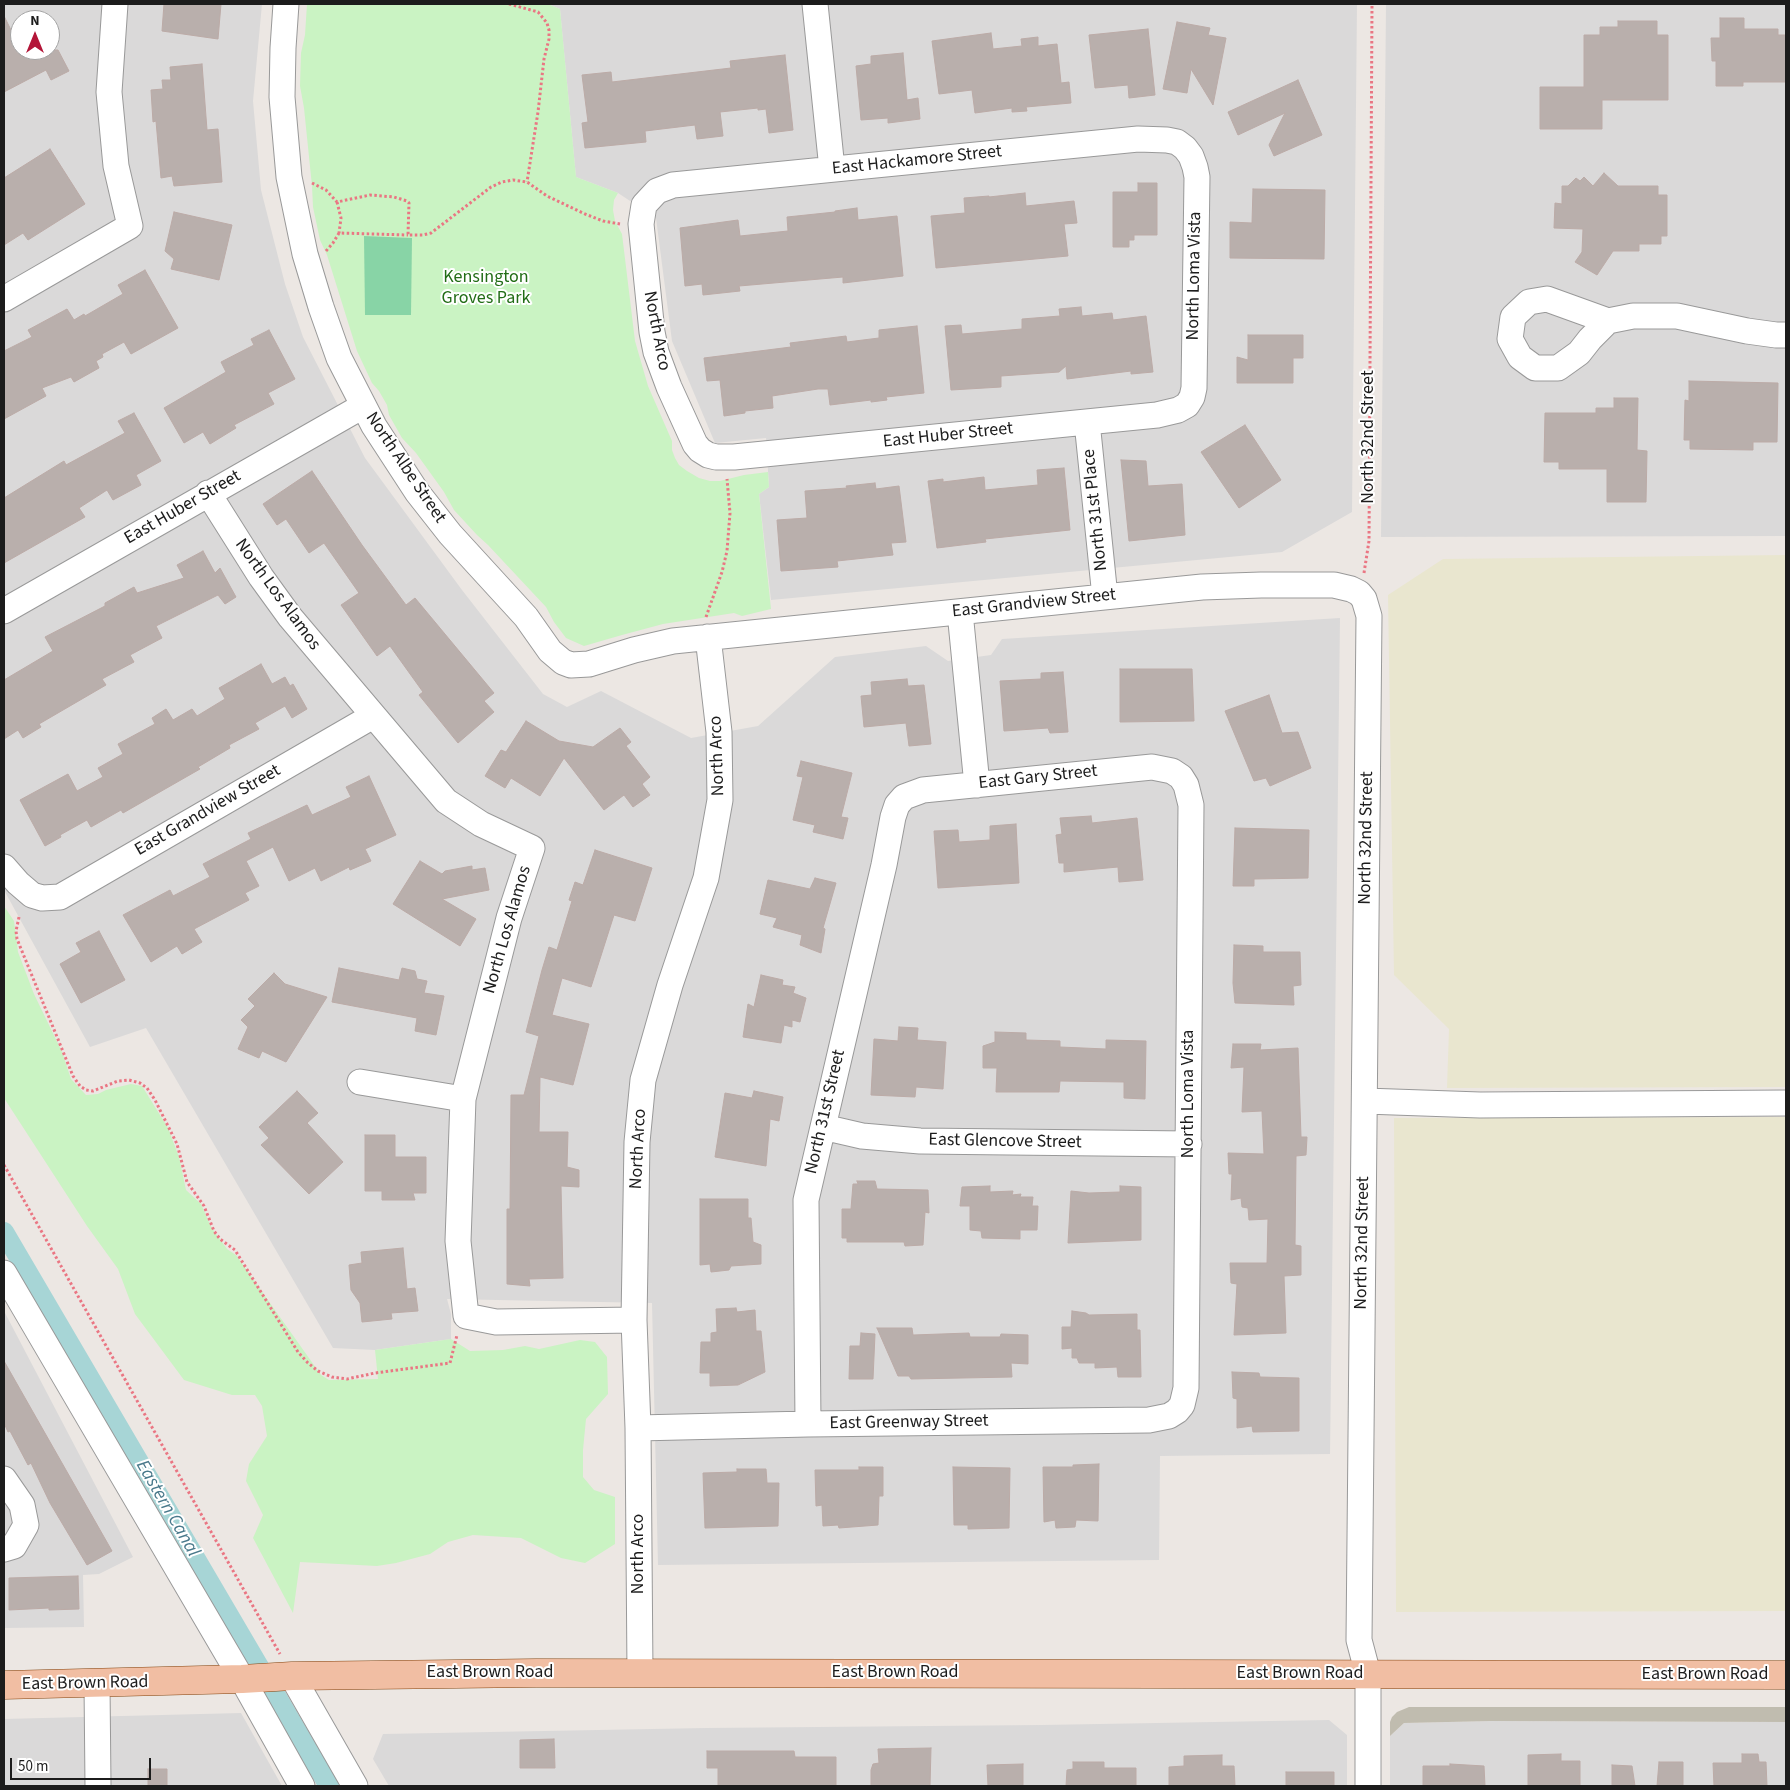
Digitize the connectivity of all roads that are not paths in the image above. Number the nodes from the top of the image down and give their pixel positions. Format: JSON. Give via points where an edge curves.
{"nodes":[{"id":1,"x":115,"y":4,"type":"edge"},
{"id":2,"x":286,"y":4,"type":"edge"},
{"id":3,"x":815,"y":4,"type":"edge"},
{"id":4,"x":1185,"y":148,"type":"joint"},
{"id":5,"x":832,"y":169,"type":"junction"},
{"id":6,"x":650,"y":198,"type":"joint"},
{"id":7,"x":4,"y":299,"type":"edge"},
{"id":8,"x":1608,"y":321,"type":"dead end"},
{"id":9,"x":1786,"y":335,"type":"edge"},
{"id":10,"x":1187,"y":405,"type":"joint"},
{"id":11,"x":363,"y":406,"type":"junction"},
{"id":12,"x":1087,"y":422,"type":"junction"},
{"id":13,"x":708,"y":455,"type":"joint"},
{"id":14,"x":208,"y":493,"type":"junction"},
{"id":15,"x":1359,"y":593,"type":"joint"},
{"id":16,"x":1105,"y":597,"type":"junction"},
{"id":17,"x":4,"y":611,"type":"edge"},
{"id":18,"x":960,"y":612,"type":"junction"},
{"id":19,"x":707,"y":629,"type":"junction"},
{"id":20,"x":373,"y":716,"type":"junction"},
{"id":21,"x":1181,"y":777,"type":"joint"},
{"id":22,"x":977,"y":784,"type":"junction"},
{"id":23,"x":896,"y":805,"type":"joint"},
{"id":24,"x":4,"y":867,"type":"edge"},
{"id":25,"x":360,"y":1082,"type":"dead end"},
{"id":26,"x":463,"y":1099,"type":"junction"},
{"id":27,"x":1365,"y":1101,"type":"junction"},
{"id":28,"x":1786,"y":1102,"type":"edge"},
{"id":29,"x":823,"y":1127,"type":"junction"},
{"id":30,"x":1189,"y":1144,"type":"junction"},
{"id":31,"x":4,"y":1273,"type":"edge"},
{"id":32,"x":634,"y":1320,"type":"junction"},
{"id":33,"x":1177,"y":1411,"type":"joint"},
{"id":34,"x":808,"y":1424,"type":"junction"},
{"id":35,"x":638,"y":1428,"type":"junction"},
{"id":36,"x":4,"y":1479,"type":"edge"},
{"id":37,"x":4,"y":1549,"type":"edge"},
{"id":38,"x":640,"y":1673,"type":"junction"},
{"id":39,"x":1368,"y":1674,"type":"junction"},
{"id":40,"x":1786,"y":1675,"type":"edge"},
{"id":41,"x":292,"y":1676,"type":"junction"},
{"id":42,"x":242,"y":1680,"type":"junction"},
{"id":43,"x":97,"y":1684,"type":"junction"},
{"id":44,"x":4,"y":1686,"type":"edge"},
{"id":45,"x":98,"y":1786,"type":"edge"},
{"id":46,"x":302,"y":1786,"type":"edge"},
{"id":47,"x":355,"y":1786,"type":"edge"},
{"id":48,"x":1368,"y":1786,"type":"edge"}],
"edges":[{"from":1,"to":7,"type":"street","via":[[108,92],[116,166],[130,226]]},
{"from":2,"to":11,"type":"street","name":"North Albe Street","via":[[282,97],[293,201],[321,307]]},
{"from":3,"to":5,"type":"street"},
{"from":4,"to":5,"type":"street","name":"East Hackamore Street","via":[[1166,140],[1138,139]]},
{"from":4,"to":10,"type":"street","name":"North Loma Vista","via":[[1197,177],[1194,388]]},
{"from":5,"to":6,"type":"street","name":"East Hackamore Street","via":[[673,185]]},
{"from":6,"to":13,"type":"street","name":"North Arco","via":[[644,205],[640,224],[656,352],[691,436],[700,450]]},
{"from":8,"to":9,"type":"street","via":[[1633,316],[1677,316],[1747,331]]},
{"from":10,"to":12,"type":"street","name":"East Huber Street","via":[[1162,414]]},
{"from":11,"to":14,"type":"street","name":"East Huber Street"},
{"from":11,"to":19,"type":"street","name":"North Albe Street","via":[[422,499],[562,662],[589,664]]},
{"from":12,"to":13,"type":"street","name":"East Huber Street","via":[[734,457]]},
{"from":12,"to":16,"type":"street","name":"North 31st Place"},
{"from":14,"to":17,"type":"street","name":"East Huber Street"},
{"from":14,"to":20,"type":"street","name":"North Los Alamos","via":[[275,597]]},
{"from":15,"to":16,"type":"street","name":"East Grandview Street","via":[[1334,586],[1241,585]]},
{"from":15,"to":27,"type":"street","name":"North 32nd Street","via":[[1369,616]]},
{"from":16,"to":18,"type":"street","name":"East Grandview Street"},
{"from":18,"to":19,"type":"street","name":"East Grandview Street"},
{"from":18,"to":22,"type":"street"},
{"from":19,"to":32,"type":"street","name":"North Arco","via":[[719,732],[720,800],[706,878],[670,985],[643,1080],[637,1142]]},
{"from":20,"to":24,"type":"street","name":"East Grandview Street","via":[[60,897],[42,898],[25,890]]},
{"from":20,"to":26,"type":"street","name":"North Los Alamos","via":[[446,801],[480,824],[532,848],[509,918]]},
{"from":21,"to":22,"type":"street","name":"East Gary Street","via":[[1172,771],[1152,767]]},
{"from":21,"to":30,"type":"street","name":"North Loma Vista","via":[[1191,805]]},
{"from":22,"to":23,"type":"street","name":"East Gary Street","via":[[913,792]]},
{"from":23,"to":29,"type":"street","name":"North 31st Street"},
{"from":25,"to":26,"type":"street"},
{"from":26,"to":32,"type":"street","name":"North Los Alamos","via":[[458,1241],[466,1316],[496,1322]]},
{"from":27,"to":28,"type":"street","via":[[1480,1105]]},
{"from":27,"to":39,"type":"street","name":"North 32nd Street","via":[[1360,1640]]},
{"from":29,"to":30,"type":"street","name":"East Glencove Street","via":[[920,1142]]},
{"from":29,"to":34,"type":"street","name":"North 31st Street","via":[[806,1200]]},
{"from":30,"to":33,"type":"street","name":"North Loma Vista","via":[[1186,1388]]},
{"from":31,"to":42,"type":"street"},
{"from":32,"to":35,"type":"street","name":"North Arco"},
{"from":33,"to":34,"type":"street","name":"East Greenway Street","via":[[1164,1418],[1149,1420]]},
{"from":34,"to":35,"type":"street","name":"East Greenway Street"},
{"from":35,"to":38,"type":"street","name":"North Arco"},
{"from":36,"to":37,"type":"street","via":[[22,1505],[26,1525],[14,1546]]},
{"from":38,"to":39,"type":"main road","name":"East Brown Road"},
{"from":38,"to":41,"type":"main road","name":"East Brown Road"},
{"from":39,"to":40,"type":"main road","name":"East Brown Road"},
{"from":39,"to":48,"type":"street","name":"North 32nd Street"},
{"from":41,"to":42,"type":"main road","name":"East Brown Road"},
{"from":41,"to":47,"type":"street"},
{"from":42,"to":43,"type":"main road","name":"East Brown Road"},
{"from":42,"to":46,"type":"street"},
{"from":43,"to":44,"type":"main road","name":"East Brown Road"},
{"from":43,"to":45,"type":"street"}]}
